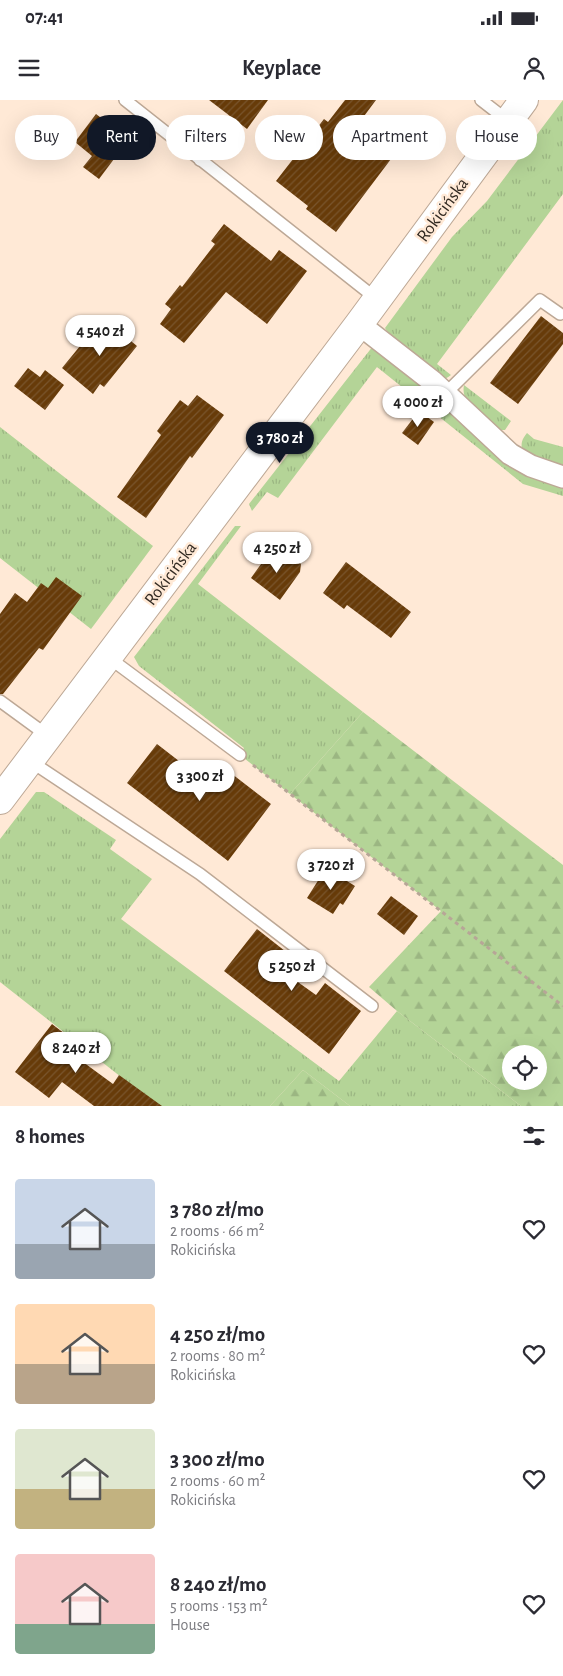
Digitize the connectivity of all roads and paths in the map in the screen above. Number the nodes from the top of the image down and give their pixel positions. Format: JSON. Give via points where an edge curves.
{"nodes":[{"id":1,"x":124,"y":100,"type":"edge"},
{"id":2,"x":481,"y":100,"type":"edge"},
{"id":3,"x":516,"y":110,"type":"edge"},
{"id":4,"x":166,"y":133,"type":"edge"},
{"id":5,"x":200,"y":160,"type":"edge"},
{"id":6,"x":378,"y":300,"type":"junction"},
{"id":7,"x":560,"y":314,"type":"dead end"},
{"id":8,"x":359,"y":324,"type":"junction"},
{"id":9,"x":445,"y":394,"type":"junction"},
{"id":10,"x":563,"y":477,"type":"edge"},
{"id":11,"x":108,"y":657,"type":"junction"},
{"id":12,"x":0,"y":700,"type":"edge"},
{"id":13,"x":48,"y":736,"type":"junction"},
{"id":14,"x":240,"y":755,"type":"joint"},
{"id":15,"x":30,"y":761,"type":"junction"},
{"id":16,"x":0,"y":800,"type":"edge"},
{"id":17,"x":372,"y":1006,"type":"dead end"},
{"id":18,"x":563,"y":1006,"type":"edge"}],
"edges":[{"from":1,"to":4,"type":"lane"},
{"from":2,"to":3,"type":"lane","name":"Rokicińska"},
{"from":3,"to":6,"type":"main road","name":"Rokicińska"},
{"from":5,"to":6,"type":"lane"},
{"from":6,"to":8,"type":"main road","name":"Rokicińska"},
{"from":7,"to":9,"type":"lane","via":[[540,300]]},
{"from":8,"to":9,"type":"street"},
{"from":8,"to":11,"type":"main road","name":"Rokicińska"},
{"from":9,"to":10,"type":"street","via":[[510,454],[531,466]]},
{"from":11,"to":13,"type":"main road","name":"Rokicińska"},
{"from":11,"to":14,"type":"lane"},
{"from":12,"to":13,"type":"lane"},
{"from":13,"to":15,"type":"main road","name":"Rokicińska"},
{"from":14,"to":18,"type":"path"},
{"from":15,"to":16,"type":"main road","name":"Rokicińska"},
{"from":15,"to":17,"type":"lane","via":[[200,874]]}]}
